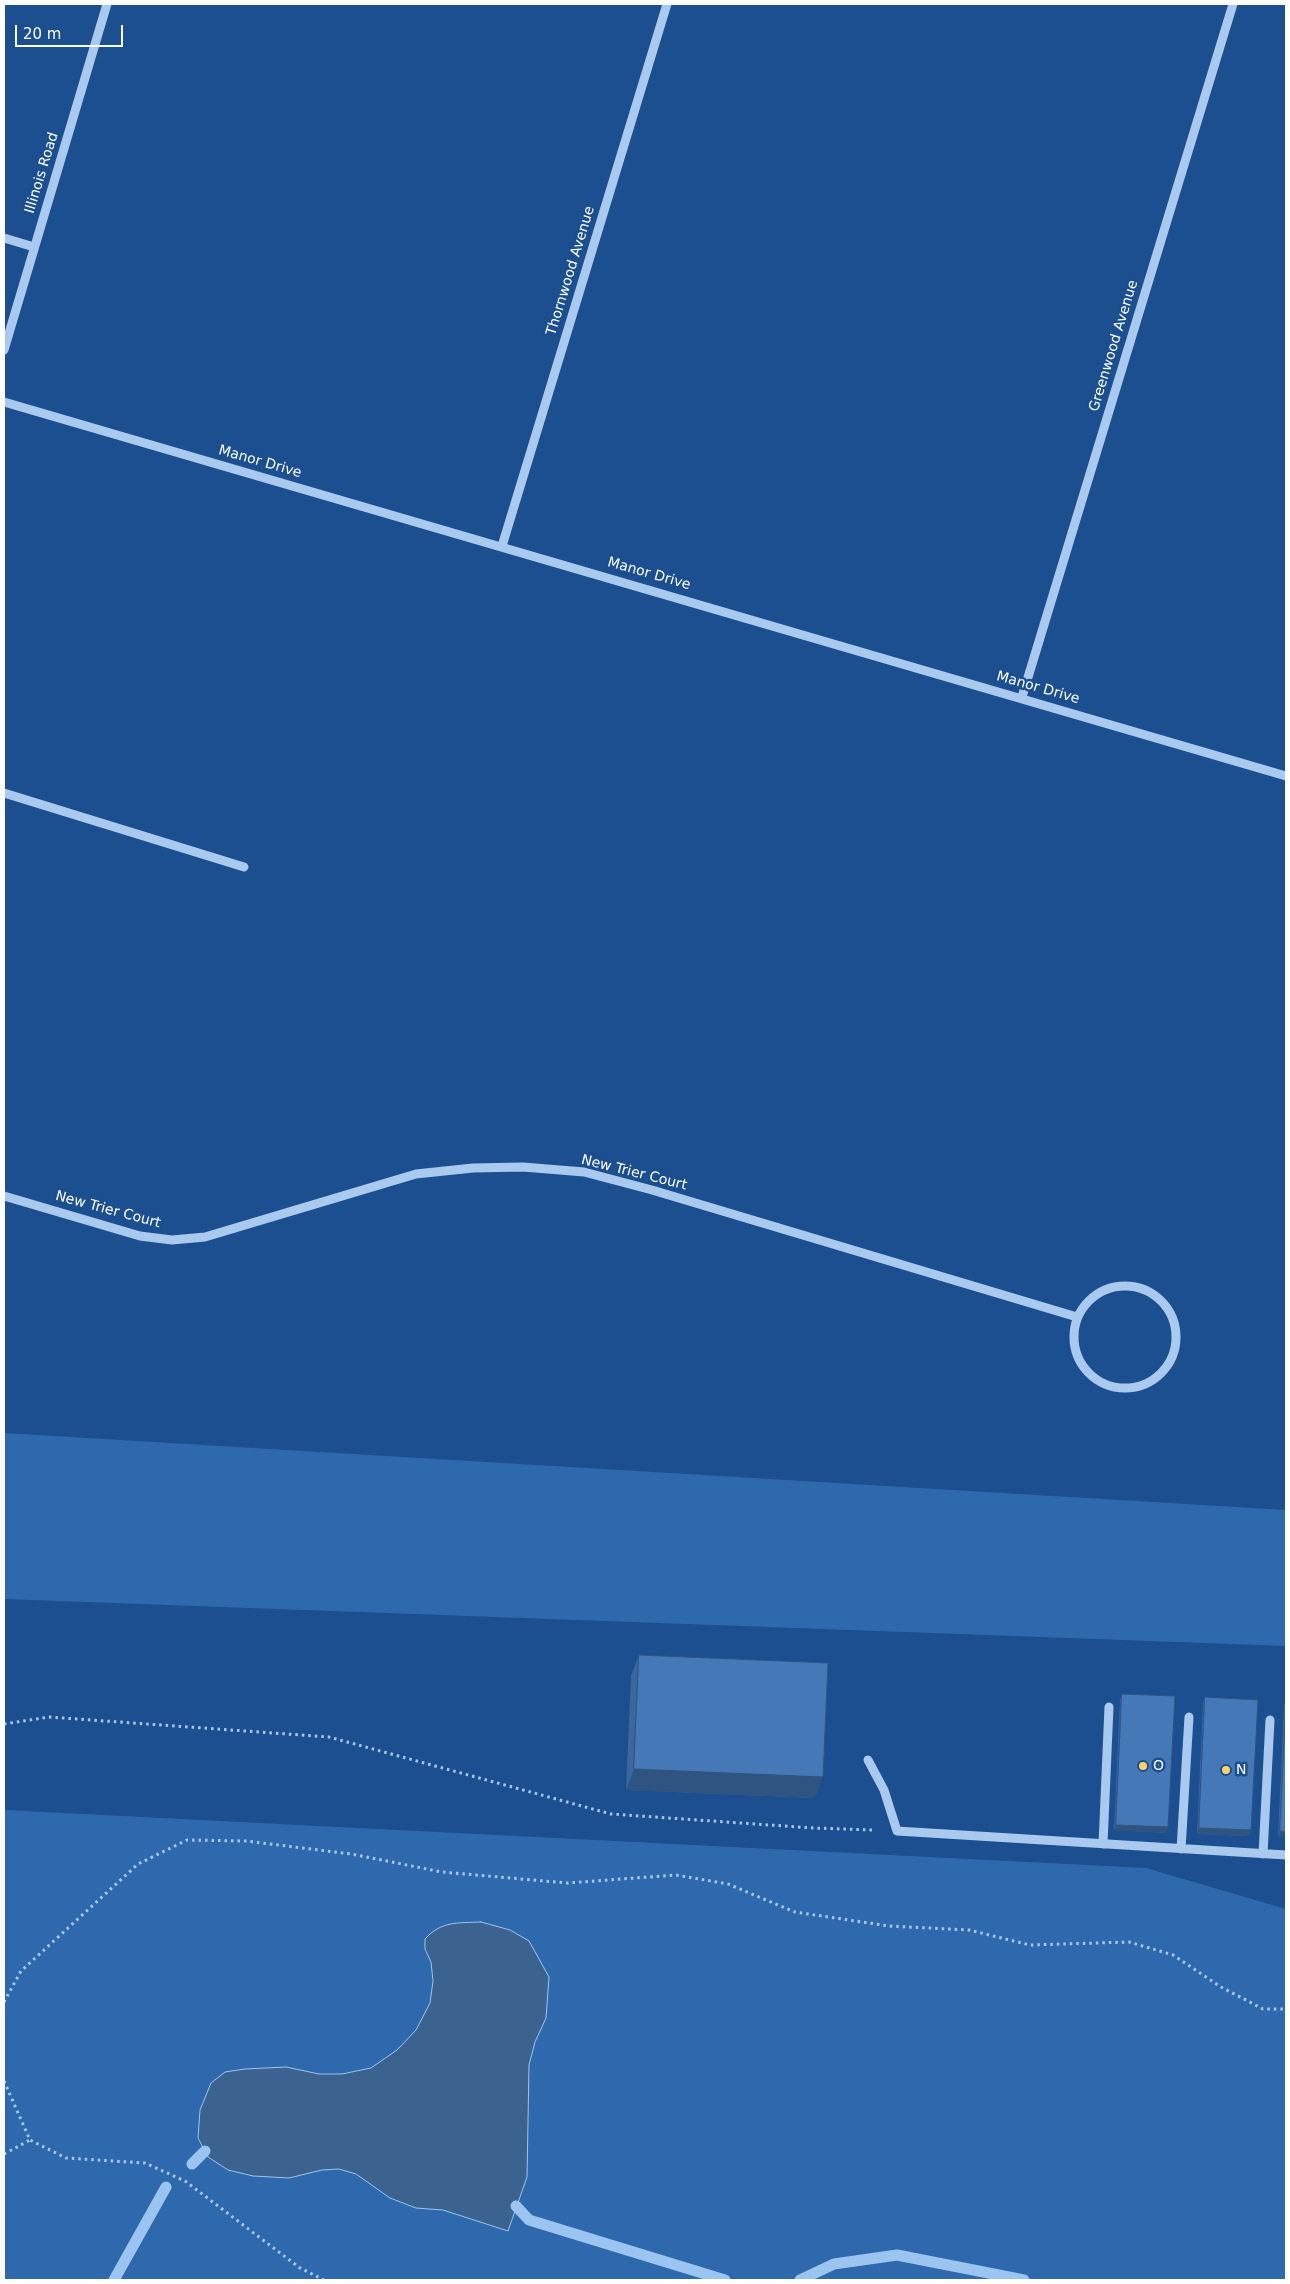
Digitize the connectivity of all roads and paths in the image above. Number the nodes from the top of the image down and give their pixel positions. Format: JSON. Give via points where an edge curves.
{"nodes":[{"id":1,"x":107,"y":4,"type":"edge"},
{"id":2,"x":667,"y":4,"type":"edge"},
{"id":3,"x":1233,"y":4,"type":"edge"},
{"id":4,"x":4,"y":238,"type":"edge"},
{"id":5,"x":34,"y":246,"type":"junction"},
{"id":6,"x":4,"y":350,"type":"edge"},
{"id":7,"x":4,"y":402,"type":"edge"},
{"id":8,"x":502,"y":546,"type":"junction"},
{"id":9,"x":1022,"y":697,"type":"junction"},
{"id":10,"x":1286,"y":776,"type":"edge"},
{"id":11,"x":4,"y":793,"type":"edge"},
{"id":12,"x":244,"y":867,"type":"dead end"},
{"id":13,"x":4,"y":1196,"type":"edge"},
{"id":14,"x":1077,"y":1317,"type":"junction"},
{"id":15,"x":1110,"y":1707,"type":"dead end"},
{"id":16,"x":1189,"y":1717,"type":"dead end"},
{"id":17,"x":1270,"y":1720,"type":"dead end"},
{"id":18,"x":4,"y":1724,"type":"edge"},
{"id":19,"x":868,"y":1760,"type":"dead end"},
{"id":20,"x":898,"y":1831,"type":"junction"},
{"id":21,"x":1103,"y":1844,"type":"junction"},
{"id":22,"x":1181,"y":1849,"type":"junction"},
{"id":23,"x":1263,"y":1854,"type":"junction"},
{"id":24,"x":1286,"y":1855,"type":"edge"},
{"id":25,"x":4,"y":2002,"type":"edge"},
{"id":26,"x":1286,"y":2009,"type":"edge"},
{"id":27,"x":4,"y":2081,"type":"edge"},
{"id":28,"x":30,"y":2140,"type":"junction"},
{"id":29,"x":4,"y":2154,"type":"edge"},
{"id":30,"x":324,"y":2280,"type":"edge"}],
"edges":[{"from":1,"to":5,"type":"street","name":"Illinois Road"},
{"from":2,"to":8,"type":"street","name":"Thornwood Avenue"},
{"from":3,"to":9,"type":"street","name":"Greenwood Avenue"},
{"from":4,"to":5,"type":"street"},
{"from":5,"to":6,"type":"street","name":"Illinois Road"},
{"from":7,"to":8,"type":"street","name":"Manor Drive"},
{"from":8,"to":9,"type":"street","name":"Manor Drive"},
{"from":9,"to":10,"type":"street","name":"Manor Drive"},
{"from":11,"to":12,"type":"street"},
{"from":13,"to":14,"type":"street","name":"New Trier Court","via":[[140,1236],[172,1240],[205,1237],[416,1174],[522,1167],[584,1172]]},
{"from":14,"to":14,"type":"street","via":[[1073,1333],[1075,1350],[1082,1366],[1109,1386],[1126,1389],[1142,1386],[1169,1364],[1176,1340],[1172,1315],[1162,1301],[1148,1291],[1133,1286],[1115,1286],[1099,1292]]},
{"from":15,"to":21,"type":"street"},
{"from":16,"to":22,"type":"street"},
{"from":17,"to":23,"type":"street"},
{"from":18,"to":20,"type":"path","via":[[49,1717],[329,1737],[611,1814]]},
{"from":19,"to":20,"type":"street","via":[[884,1790]]},
{"from":20,"to":21,"type":"street"},
{"from":21,"to":22,"type":"street"},
{"from":22,"to":23,"type":"street"},
{"from":23,"to":24,"type":"street"},
{"from":25,"to":26,"type":"path","via":[[21,1971],[138,1864],[187,1840],[197,1840],[246,1841],[351,1854],[442,1872],[567,1883],[676,1875],[728,1884],[795,1912],[870,1923],[969,1930],[1030,1945],[1129,1942],[1173,1955],[1221,1987],[1263,2009]]},
{"from":27,"to":28,"type":"path"},
{"from":28,"to":29,"type":"path"},
{"from":28,"to":30,"type":"path","via":[[66,2158],[145,2163],[186,2181],[300,2268]]}]}
